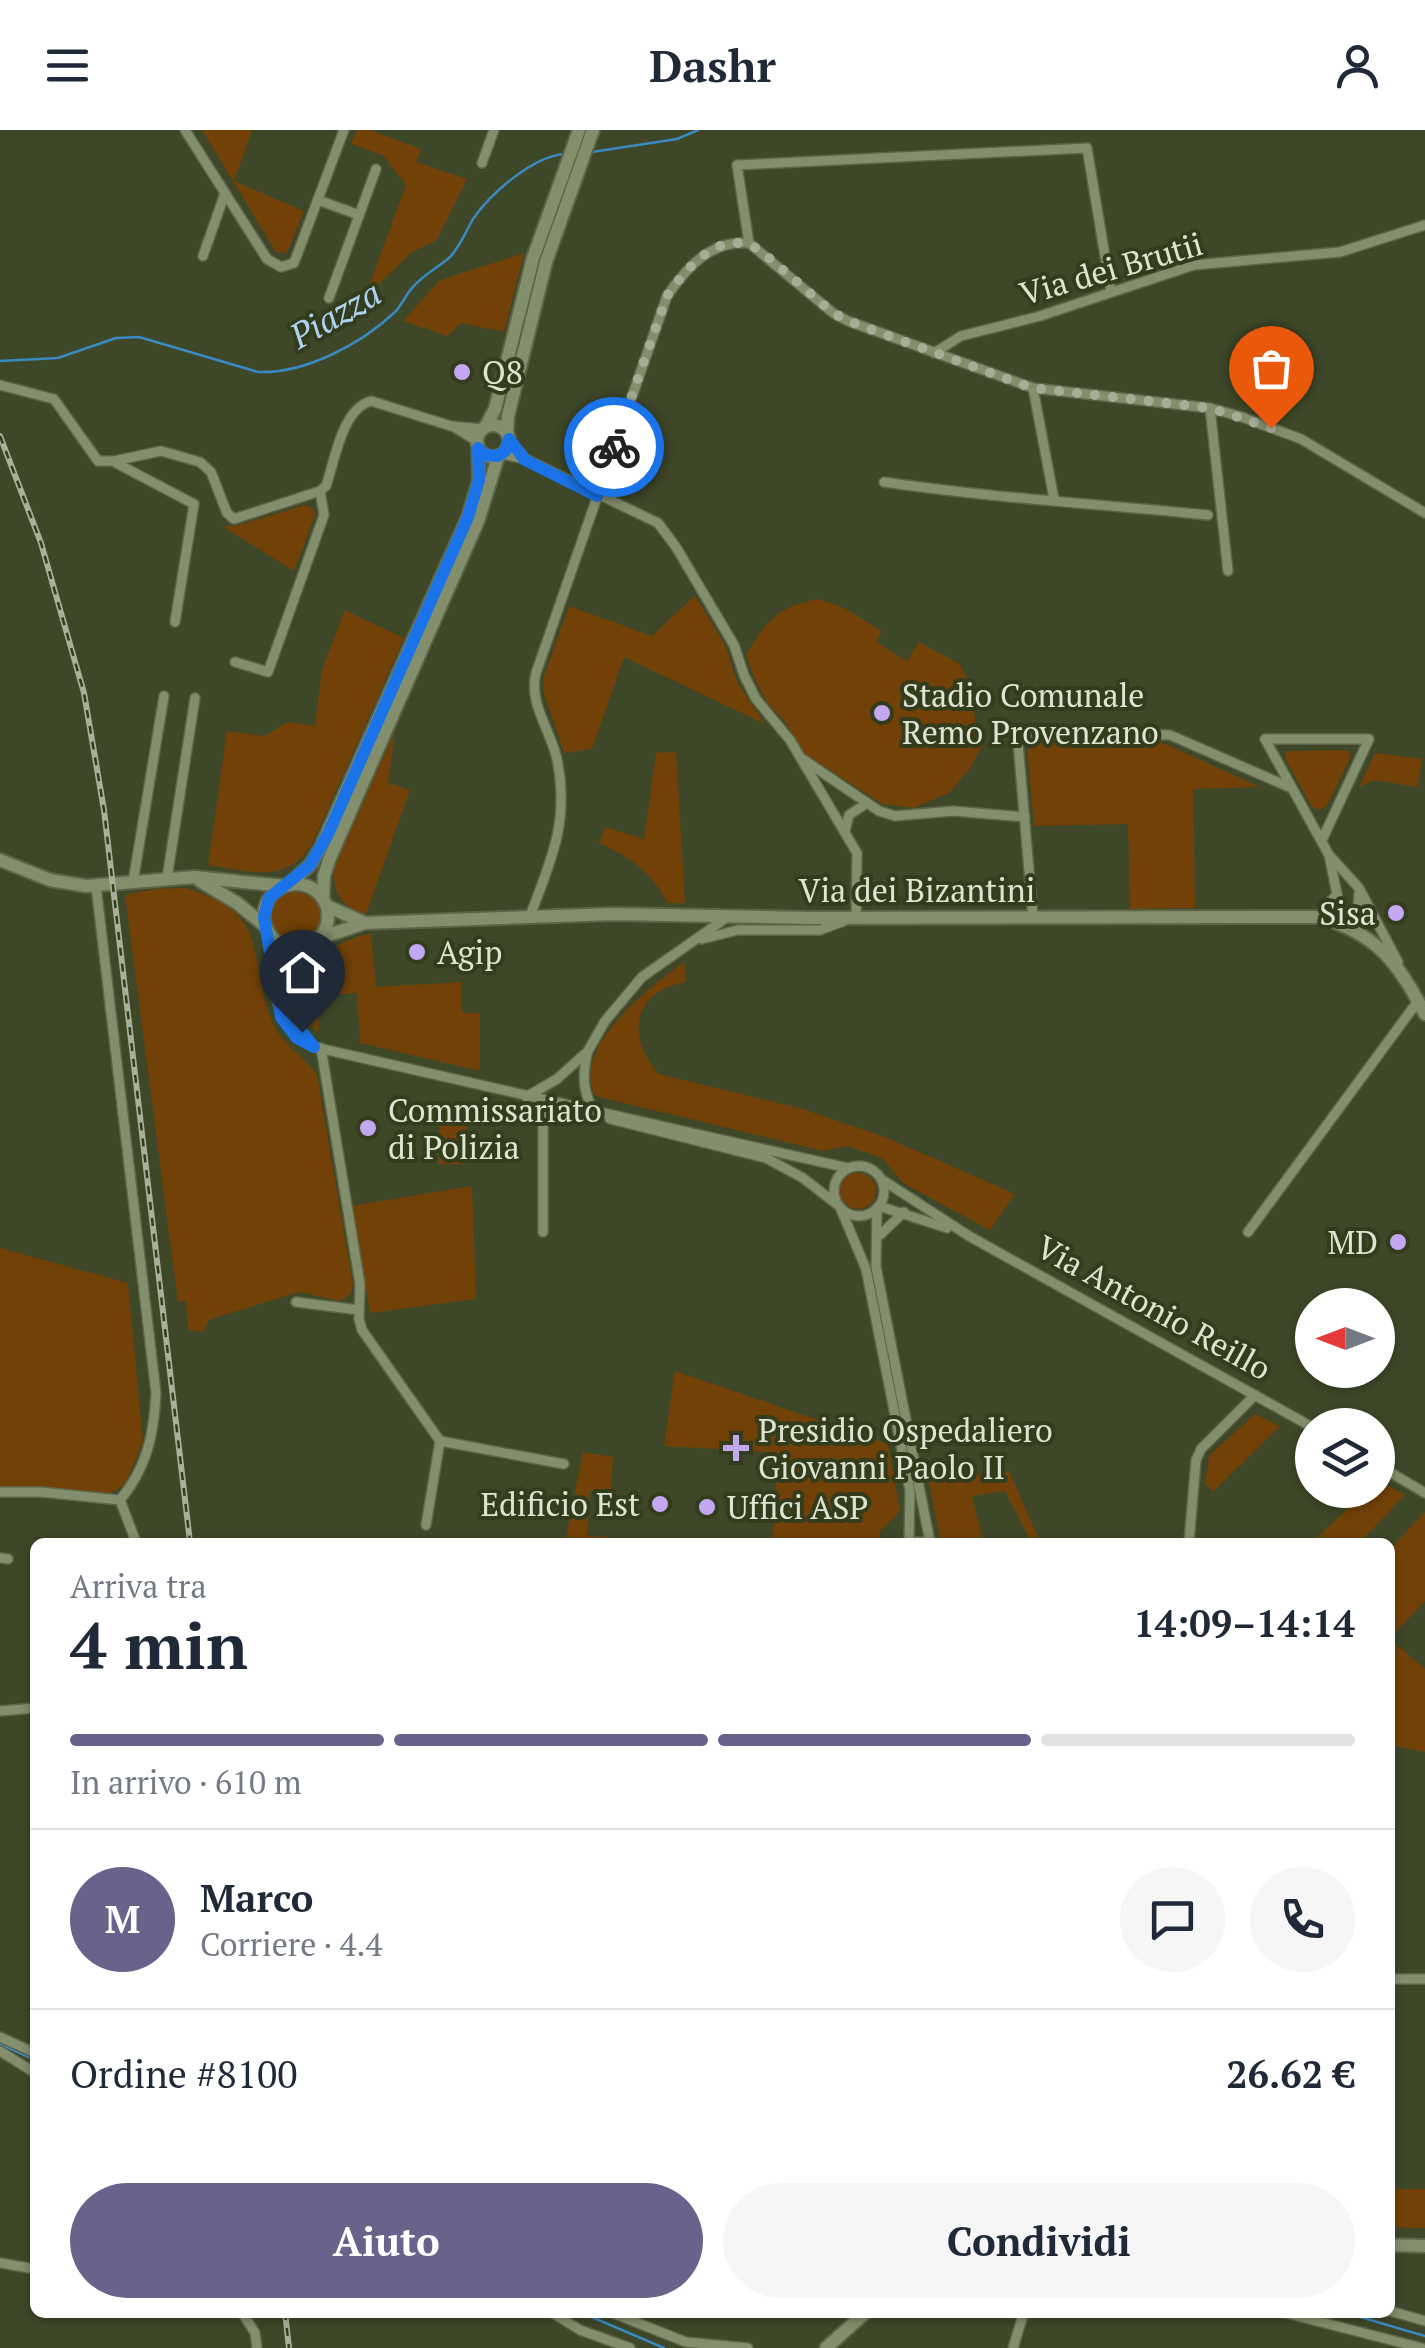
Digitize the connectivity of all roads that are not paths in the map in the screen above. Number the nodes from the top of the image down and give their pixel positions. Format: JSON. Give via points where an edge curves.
{"nodes":[{"id":1,"x":185,"y":130,"type":"edge"},
{"id":2,"x":344,"y":130,"type":"edge"},
{"id":3,"x":494,"y":130,"type":"edge"},
{"id":4,"x":579,"y":130,"type":"edge"},
{"id":5,"x":594,"y":130,"type":"edge"},
{"id":6,"x":482,"y":163,"type":"dead end"},
{"id":7,"x":572,"y":166,"type":"junction"},
{"id":8,"x":376,"y":168,"type":"dead end"},
{"id":9,"x":225,"y":194,"type":"junction"},
{"id":10,"x":318,"y":200,"type":"junction"},
{"id":11,"x":359,"y":214,"type":"junction"},
{"id":12,"x":1425,"y":225,"type":"edge"},
{"id":13,"x":749,"y":243,"type":"junction"},
{"id":14,"x":203,"y":256,"type":"dead end"},
{"id":15,"x":1111,"y":292,"type":"junction"},
{"id":16,"x":329,"y":298,"type":"dead end"},
{"id":17,"x":934,"y":353,"type":"junction"},
{"id":18,"x":0,"y":385,"type":"edge"},
{"id":19,"x":1032,"y":388,"type":"junction"},
{"id":20,"x":1210,"y":408,"type":"junction"},
{"id":21,"x":481,"y":436,"type":"junction"},
{"id":22,"x":508,"y":436,"type":"junction"},
{"id":23,"x":500,"y":455,"type":"junction"},
{"id":24,"x":525,"y":460,"type":"junction"},
{"id":25,"x":114,"y":461,"type":"junction"},
{"id":26,"x":884,"y":482,"type":"dead end"},
{"id":27,"x":320,"y":491,"type":"junction"},
{"id":28,"x":597,"y":496,"type":"junction"},
{"id":29,"x":1054,"y":499,"type":"junction"},
{"id":30,"x":1425,"y":513,"type":"edge"},
{"id":31,"x":1208,"y":515,"type":"dead end"},
{"id":32,"x":1228,"y":572,"type":"dead end"},
{"id":33,"x":175,"y":622,"type":"dead end"},
{"id":34,"x":235,"y":662,"type":"dead end"},
{"id":35,"x":164,"y":696,"type":"dead end"},
{"id":36,"x":195,"y":698,"type":"dead end"},
{"id":37,"x":798,"y":756,"type":"junction"},
{"id":38,"x":1290,"y":787,"type":"junction"},
{"id":39,"x":866,"y":803,"type":"junction"},
{"id":40,"x":1025,"y":817,"type":"junction"},
{"id":41,"x":845,"y":834,"type":"junction"},
{"id":42,"x":1322,"y":840,"type":"junction"},
{"id":43,"x":1330,"y":855,"type":"junction"},
{"id":44,"x":0,"y":860,"type":"edge"},
{"id":45,"x":194,"y":877,"type":"junction"},
{"id":46,"x":167,"y":878,"type":"junction"},
{"id":47,"x":133,"y":882,"type":"junction"},
{"id":48,"x":96,"y":886,"type":"junction"},
{"id":49,"x":286,"y":886,"type":"junction"},
{"id":50,"x":1359,"y":888,"type":"junction"},
{"id":51,"x":1338,"y":894,"type":"junction"},
{"id":52,"x":325,"y":903,"type":"junction"},
{"id":53,"x":698,"y":915,"type":"junction"},
{"id":54,"x":530,"y":916,"type":"junction"},
{"id":55,"x":1318,"y":917,"type":"junction"},
{"id":56,"x":853,"y":918,"type":"junction"},
{"id":57,"x":1033,"y":918,"type":"junction"},
{"id":58,"x":735,"y":921,"type":"junction"},
{"id":59,"x":365,"y":923,"type":"junction"},
{"id":60,"x":1346,"y":927,"type":"junction"},
{"id":61,"x":266,"y":930,"type":"junction"},
{"id":62,"x":694,"y":940,"type":"junction"},
{"id":63,"x":316,"y":941,"type":"junction"},
{"id":64,"x":1402,"y":970,"type":"junction"},
{"id":65,"x":1422,"y":1008,"type":"edge"},
{"id":66,"x":318,"y":1048,"type":"junction"},
{"id":67,"x":588,"y":1051,"type":"junction"},
{"id":68,"x":526,"y":1097,"type":"junction"},
{"id":69,"x":544,"y":1101,"type":"junction"},
{"id":70,"x":594,"y":1113,"type":"junction"},
{"id":71,"x":848,"y":1168,"type":"junction"},
{"id":72,"x":881,"y":1179,"type":"junction"},
{"id":73,"x":839,"y":1207,"type":"junction"},
{"id":74,"x":878,"y":1207,"type":"junction"},
{"id":75,"x":904,"y":1212,"type":"junction"},
{"id":76,"x":543,"y":1232,"type":"dead end"},
{"id":77,"x":1248,"y":1232,"type":"dead end"},
{"id":78,"x":969,"y":1236,"type":"junction"},
{"id":79,"x":878,"y":1238,"type":"junction"},
{"id":80,"x":296,"y":1302,"type":"dead end"},
{"id":81,"x":359,"y":1310,"type":"junction"},
{"id":82,"x":1255,"y":1395,"type":"junction"},
{"id":83,"x":1295,"y":1417,"type":"edge"},
{"id":84,"x":440,"y":1441,"type":"junction"},
{"id":85,"x":564,"y":1464,"type":"dead end"},
{"id":86,"x":1395,"y":1475,"type":"edge"},
{"id":87,"x":0,"y":1492,"type":"edge"},
{"id":88,"x":1425,"y":1494,"type":"edge"},
{"id":89,"x":120,"y":1500,"type":"junction"},
{"id":90,"x":426,"y":1525,"type":"dead end"},
{"id":91,"x":134,"y":1538,"type":"edge"},
{"id":92,"x":912,"y":1538,"type":"edge"},
{"id":93,"x":926,"y":1538,"type":"edge"},
{"id":94,"x":1189,"y":1538,"type":"edge"},
{"id":95,"x":30,"y":1709,"type":"edge"},
{"id":96,"x":0,"y":1712,"type":"edge"},
{"id":97,"x":1425,"y":1979,"type":"edge"},
{"id":98,"x":1395,"y":1980,"type":"edge"},
{"id":99,"x":0,"y":2036,"type":"edge"},
{"id":100,"x":0,"y":2051,"type":"edge"},
{"id":101,"x":30,"y":2051,"type":"edge"},
{"id":102,"x":30,"y":2066,"type":"edge"},
{"id":103,"x":1395,"y":2245,"type":"edge"},
{"id":104,"x":1422,"y":2245,"type":"edge"},
{"id":105,"x":0,"y":2264,"type":"edge"},
{"id":106,"x":30,"y":2268,"type":"edge"},
{"id":107,"x":1395,"y":2312,"type":"edge"},
{"id":108,"x":247,"y":2318,"type":"edge"},
{"id":109,"x":561,"y":2318,"type":"edge"},
{"id":110,"x":625,"y":2318,"type":"edge"},
{"id":111,"x":859,"y":2318,"type":"edge"},
{"id":112,"x":1022,"y":2318,"type":"edge"},
{"id":113,"x":1305,"y":2318,"type":"edge"},
{"id":114,"x":1425,"y":2321,"type":"edge"},
{"id":115,"x":257,"y":2348,"type":"edge"},
{"id":116,"x":630,"y":2348,"type":"edge"},
{"id":117,"x":748,"y":2348,"type":"edge"},
{"id":118,"x":826,"y":2348,"type":"edge"},
{"id":119,"x":1014,"y":2348,"type":"edge"},
{"id":120,"x":1422,"y":2348,"type":"edge"}],
"edges":[{"from":1,"to":9,"type":"street"},
{"from":2,"to":10,"type":"street"},
{"from":3,"to":6,"type":"street"},
{"from":4,"to":7,"type":"street"},
{"from":5,"to":7,"type":"street"},
{"from":7,"to":21,"type":"street","via":[[533,258],[495,410]]},
{"from":7,"to":22,"type":"street","via":[[528,327]]},
{"from":8,"to":11,"type":"street"},
{"from":9,"to":10,"type":"street","via":[[267,260],[281,268],[294,263]]},
{"from":9,"to":14,"type":"street"},
{"from":10,"to":11,"type":"street"},
{"from":11,"to":16,"type":"street"},
{"from":12,"to":15,"type":"street","name":"Via dei Brutii","via":[[1340,252],[1194,265]]},
{"from":13,"to":15,"type":"street","via":[[738,165],[1087,148]]},
{"from":13,"to":17,"type":"street","via":[[833,313]]},
{"from":13,"to":28,"type":"street","via":[[719,246],[700,258],[667,296]]},
{"from":15,"to":17,"type":"street","name":"Via dei Brutii","via":[[961,336]]},
{"from":17,"to":19,"type":"street"},
{"from":18,"to":25,"type":"street","via":[[54,399],[95,458]]},
{"from":19,"to":20,"type":"street"},
{"from":19,"to":29,"type":"street"},
{"from":20,"to":30,"type":"street","via":[[1301,439]]},
{"from":20,"to":32,"type":"street"},
{"from":21,"to":22,"type":"street","via":[[496,425]]},
{"from":21,"to":23,"type":"street","via":[[485,455]]},
{"from":21,"to":27,"type":"street","via":[[363,403],[350,416]]},
{"from":21,"to":49,"type":"street","via":[[478,484],[446,568],[328,834],[310,865]]},
{"from":22,"to":23,"type":"street"},
{"from":22,"to":24,"type":"street"},
{"from":23,"to":24,"type":"street"},
{"from":23,"to":52,"type":"street","via":[[478,521],[329,860]]},
{"from":24,"to":28,"type":"street"},
{"from":25,"to":27,"type":"street","via":[[161,451],[200,462],[234,519]]},
{"from":25,"to":33,"type":"street","via":[[194,504]]},
{"from":26,"to":29,"type":"street","via":[[982,497]]},
{"from":27,"to":34,"type":"street","via":[[324,515],[268,672]]},
{"from":28,"to":37,"type":"street","via":[[658,522],[734,645],[756,699]]},
{"from":28,"to":54,"type":"street","via":[[533,684],[558,761],[562,824]]},
{"from":29,"to":31,"type":"street"},
{"from":35,"to":47,"type":"street"},
{"from":36,"to":46,"type":"street"},
{"from":37,"to":39,"type":"street"},
{"from":37,"to":41,"type":"street"},
{"from":38,"to":40,"type":"street","via":[[1170,735],[1042,732],[1018,742]]},
{"from":38,"to":42,"type":"street"},
{"from":38,"to":42,"type":"street","via":[[1265,739],[1369,739]]},
{"from":39,"to":40,"type":"street","via":[[895,816],[953,811]]},
{"from":39,"to":41,"type":"street","via":[[849,815]]},
{"from":40,"to":57,"type":"street"},
{"from":41,"to":56,"type":"street","via":[[859,865]]},
{"from":42,"to":43,"type":"street"},
{"from":43,"to":50,"type":"street"},
{"from":43,"to":51,"type":"street"},
{"from":44,"to":48,"type":"street","via":[[50,880]]},
{"from":45,"to":46,"type":"street"},
{"from":45,"to":49,"type":"street"},
{"from":45,"to":61,"type":"street"},
{"from":46,"to":47,"type":"street"},
{"from":47,"to":48,"type":"street"},
{"from":48,"to":89,"type":"street","via":[[156,1393],[146,1461]]},
{"from":49,"to":52,"type":"street","via":[[308,886]]},
{"from":49,"to":61,"type":"street","via":[[269,898]]},
{"from":50,"to":60,"type":"street","via":[[1358,910]]},
{"from":50,"to":64,"type":"street"},
{"from":51,"to":55,"type":"street"},
{"from":51,"to":60,"type":"street"},
{"from":52,"to":59,"type":"street","name":"Via dei Bizantini"},
{"from":52,"to":63,"type":"street","via":[[328,920]]},
{"from":53,"to":54,"type":"street","name":"Via dei Bizantini"},
{"from":53,"to":58,"type":"street","name":"Via dei Bizantini"},
{"from":53,"to":62,"type":"street","via":[[704,928]]},
{"from":54,"to":59,"type":"street","name":"Via dei Bizantini"},
{"from":55,"to":57,"type":"street","name":"Via dei Bizantini"},
{"from":55,"to":60,"type":"street","name":"Via dei Bizantini"},
{"from":56,"to":57,"type":"street","name":"Via dei Bizantini"},
{"from":56,"to":58,"type":"street","name":"Via dei Bizantini"},
{"from":58,"to":62,"type":"street"},
{"from":58,"to":62,"type":"street"},
{"from":59,"to":63,"type":"street","name":"Via dei Bizantini"},
{"from":60,"to":64,"type":"street","name":"Via dei Bizantini"},
{"from":61,"to":63,"type":"street","via":[[294,949]]},
{"from":61,"to":66,"type":"street","via":[[281,1017],[297,1038]]},
{"from":62,"to":67,"type":"street","via":[[642,977]]},
{"from":63,"to":66,"type":"street","via":[[296,969],[289,998],[302,1032]]},
{"from":64,"to":65,"type":"street","name":"Via dei Bizantini"},
{"from":65,"to":77,"type":"street"},
{"from":66,"to":68,"type":"street"},
{"from":66,"to":81,"type":"street","via":[[360,1284]]},
{"from":67,"to":68,"type":"street"},
{"from":67,"to":70,"type":"street","via":[[583,1091]]},
{"from":68,"to":69,"type":"street"},
{"from":69,"to":70,"type":"street"},
{"from":69,"to":76,"type":"street"},
{"from":70,"to":71,"type":"street"},
{"from":70,"to":73,"type":"street","via":[[766,1158]]},
{"from":71,"to":72,"type":"street","via":[[870,1168]]},
{"from":71,"to":73,"type":"street","via":[[834,1184]]},
{"from":72,"to":74,"type":"street"},
{"from":72,"to":78,"type":"street","name":"Via Antonio Reillo"},
{"from":73,"to":74,"type":"street","via":[[858,1216]]},
{"from":73,"to":92,"type":"street","via":[[866,1270],[910,1491]]},
{"from":74,"to":75,"type":"street","name":"Via Antonio Reillo"},
{"from":74,"to":79,"type":"street"},
{"from":75,"to":78,"type":"street","name":"Via Antonio Reillo"},
{"from":75,"to":79,"type":"street"},
{"from":78,"to":82,"type":"street","name":"Via Antonio Reillo"},
{"from":79,"to":93,"type":"street","via":[[876,1267]]},
{"from":80,"to":81,"type":"street"},
{"from":81,"to":84,"type":"street","via":[[362,1330]]},
{"from":82,"to":83,"type":"street","name":"Via Antonio Reillo"},
{"from":82,"to":94,"type":"street","via":[[1201,1449]]},
{"from":84,"to":85,"type":"street"},
{"from":84,"to":90,"type":"street"},
{"from":86,"to":88,"type":"street"},
{"from":87,"to":89,"type":"street"},
{"from":89,"to":91,"type":"street"},
{"from":95,"to":96,"type":"street"},
{"from":97,"to":98,"type":"street"},
{"from":99,"to":101,"type":"street"},
{"from":100,"to":102,"type":"street"},
{"from":103,"to":104,"type":"street"},
{"from":105,"to":106,"type":"street"},
{"from":107,"to":114,"type":"street"},
{"from":108,"to":115,"type":"street"},
{"from":109,"to":116,"type":"street"},
{"from":110,"to":117,"type":"street","via":[[686,2342]]},
{"from":111,"to":118,"type":"street"},
{"from":112,"to":119,"type":"street"},
{"from":113,"to":120,"type":"street"}]}
